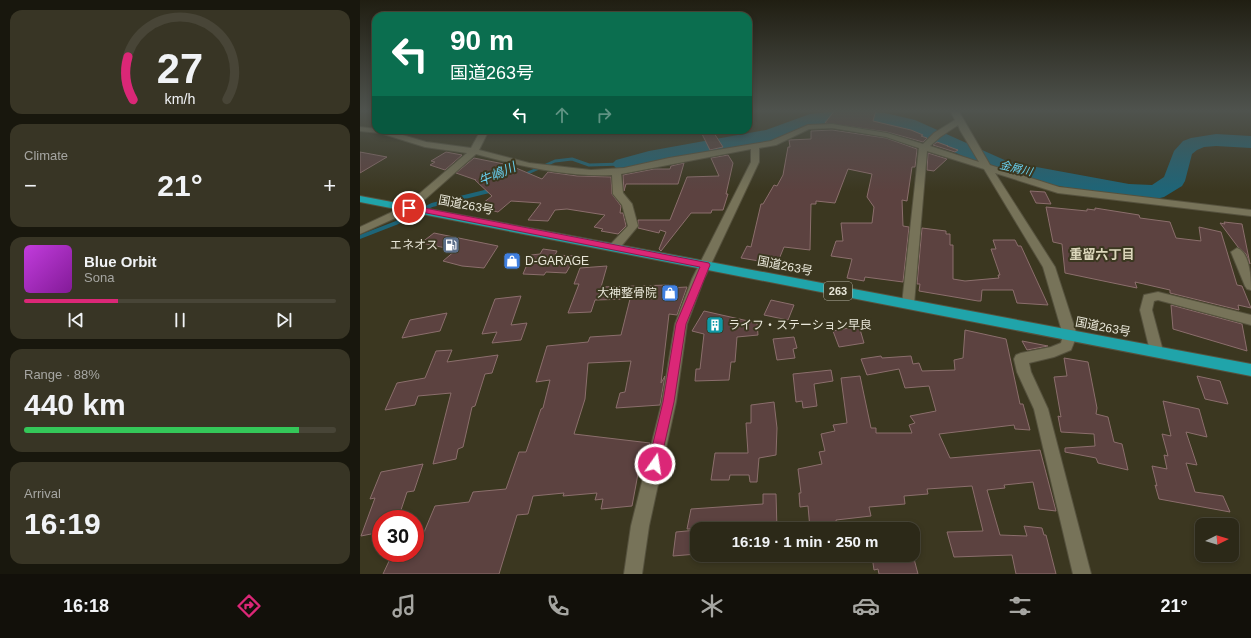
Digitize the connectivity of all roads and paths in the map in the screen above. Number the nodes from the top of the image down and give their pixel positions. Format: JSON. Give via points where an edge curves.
{"nodes":[{"id":1,"x":401,"y":137,"type":"edge"},
{"id":2,"x":481,"y":137,"type":"edge"},
{"id":3,"x":787,"y":137,"type":"edge"},
{"id":4,"x":900,"y":137,"type":"edge"},
{"id":5,"x":936,"y":137,"type":"edge"},
{"id":6,"x":969,"y":137,"type":"edge"},
{"id":7,"x":930,"y":141,"type":"junction"},
{"id":8,"x":753,"y":146,"type":"junction"},
{"id":9,"x":474,"y":151,"type":"junction"},
{"id":10,"x":989,"y":168,"type":"junction"},
{"id":11,"x":616,"y":172,"type":"junction"},
{"id":12,"x":360,"y":199,"type":"edge"},
{"id":13,"x":409,"y":208,"type":"junction"},
{"id":14,"x":1251,"y":213,"type":"edge"},
{"id":15,"x":360,"y":231,"type":"edge"},
{"id":16,"x":614,"y":247,"type":"junction"},
{"id":17,"x":1237,"y":252,"type":"dead end"},
{"id":18,"x":706,"y":265,"type":"junction"},
{"id":19,"x":1251,"y":286,"type":"edge"},
{"id":20,"x":908,"y":304,"type":"junction"},
{"id":21,"x":1251,"y":320,"type":"edge"},
{"id":22,"x":1070,"y":335,"type":"junction"},
{"id":23,"x":1156,"y":351,"type":"junction"},
{"id":24,"x":1251,"y":370,"type":"edge"},
{"id":25,"x":633,"y":574,"type":"edge"},
{"id":26,"x":1082,"y":574,"type":"edge"}],
"edges":[{"from":1,"to":9,"type":"street","via":[[425,144]]},
{"from":2,"to":9,"type":"street"},
{"from":3,"to":8,"type":"street","via":[[773,143]]},
{"from":4,"to":7,"type":"street"},
{"from":5,"to":7,"type":"street"},
{"from":6,"to":10,"type":"street"},
{"from":7,"to":10,"type":"street"},
{"from":7,"to":20,"type":"street"},
{"from":8,"to":11,"type":"street"},
{"from":8,"to":18,"type":"street","via":[[756,150],[755,162]]},
{"from":9,"to":11,"type":"street","via":[[529,166],[591,173]]},
{"from":9,"to":13,"type":"street"},
{"from":10,"to":14,"type":"street","via":[[1058,190]]},
{"from":10,"to":22,"type":"street","via":[[1049,267]]},
{"from":11,"to":16,"type":"street","via":[[618,194],[627,204],[632,226]]},
{"from":12,"to":13,"type":"highway","name":"国道263号","number":"263"},
{"from":13,"to":15,"type":"street"},
{"from":13,"to":16,"type":"highway","name":"国道263号","number":"263"},
{"from":16,"to":18,"type":"highway","name":"国道263号","number":"263"},
{"from":17,"to":19,"type":"street"},
{"from":18,"to":20,"type":"highway","name":"国道263号","number":"263"},
{"from":18,"to":25,"type":"street","via":[[681,324],[669,402],[640,526]]},
{"from":20,"to":22,"type":"highway","name":"国道263号","number":"263"},
{"from":21,"to":23,"type":"street","via":[[1158,296],[1148,298],[1146,310]]},
{"from":22,"to":23,"type":"highway","name":"国道263号","number":"263"},
{"from":22,"to":26,"type":"street","via":[[1066,346],[1054,352],[1021,359],[1024,372],[1041,408]]},
{"from":23,"to":24,"type":"highway","name":"国道263号","number":"263"}]}
